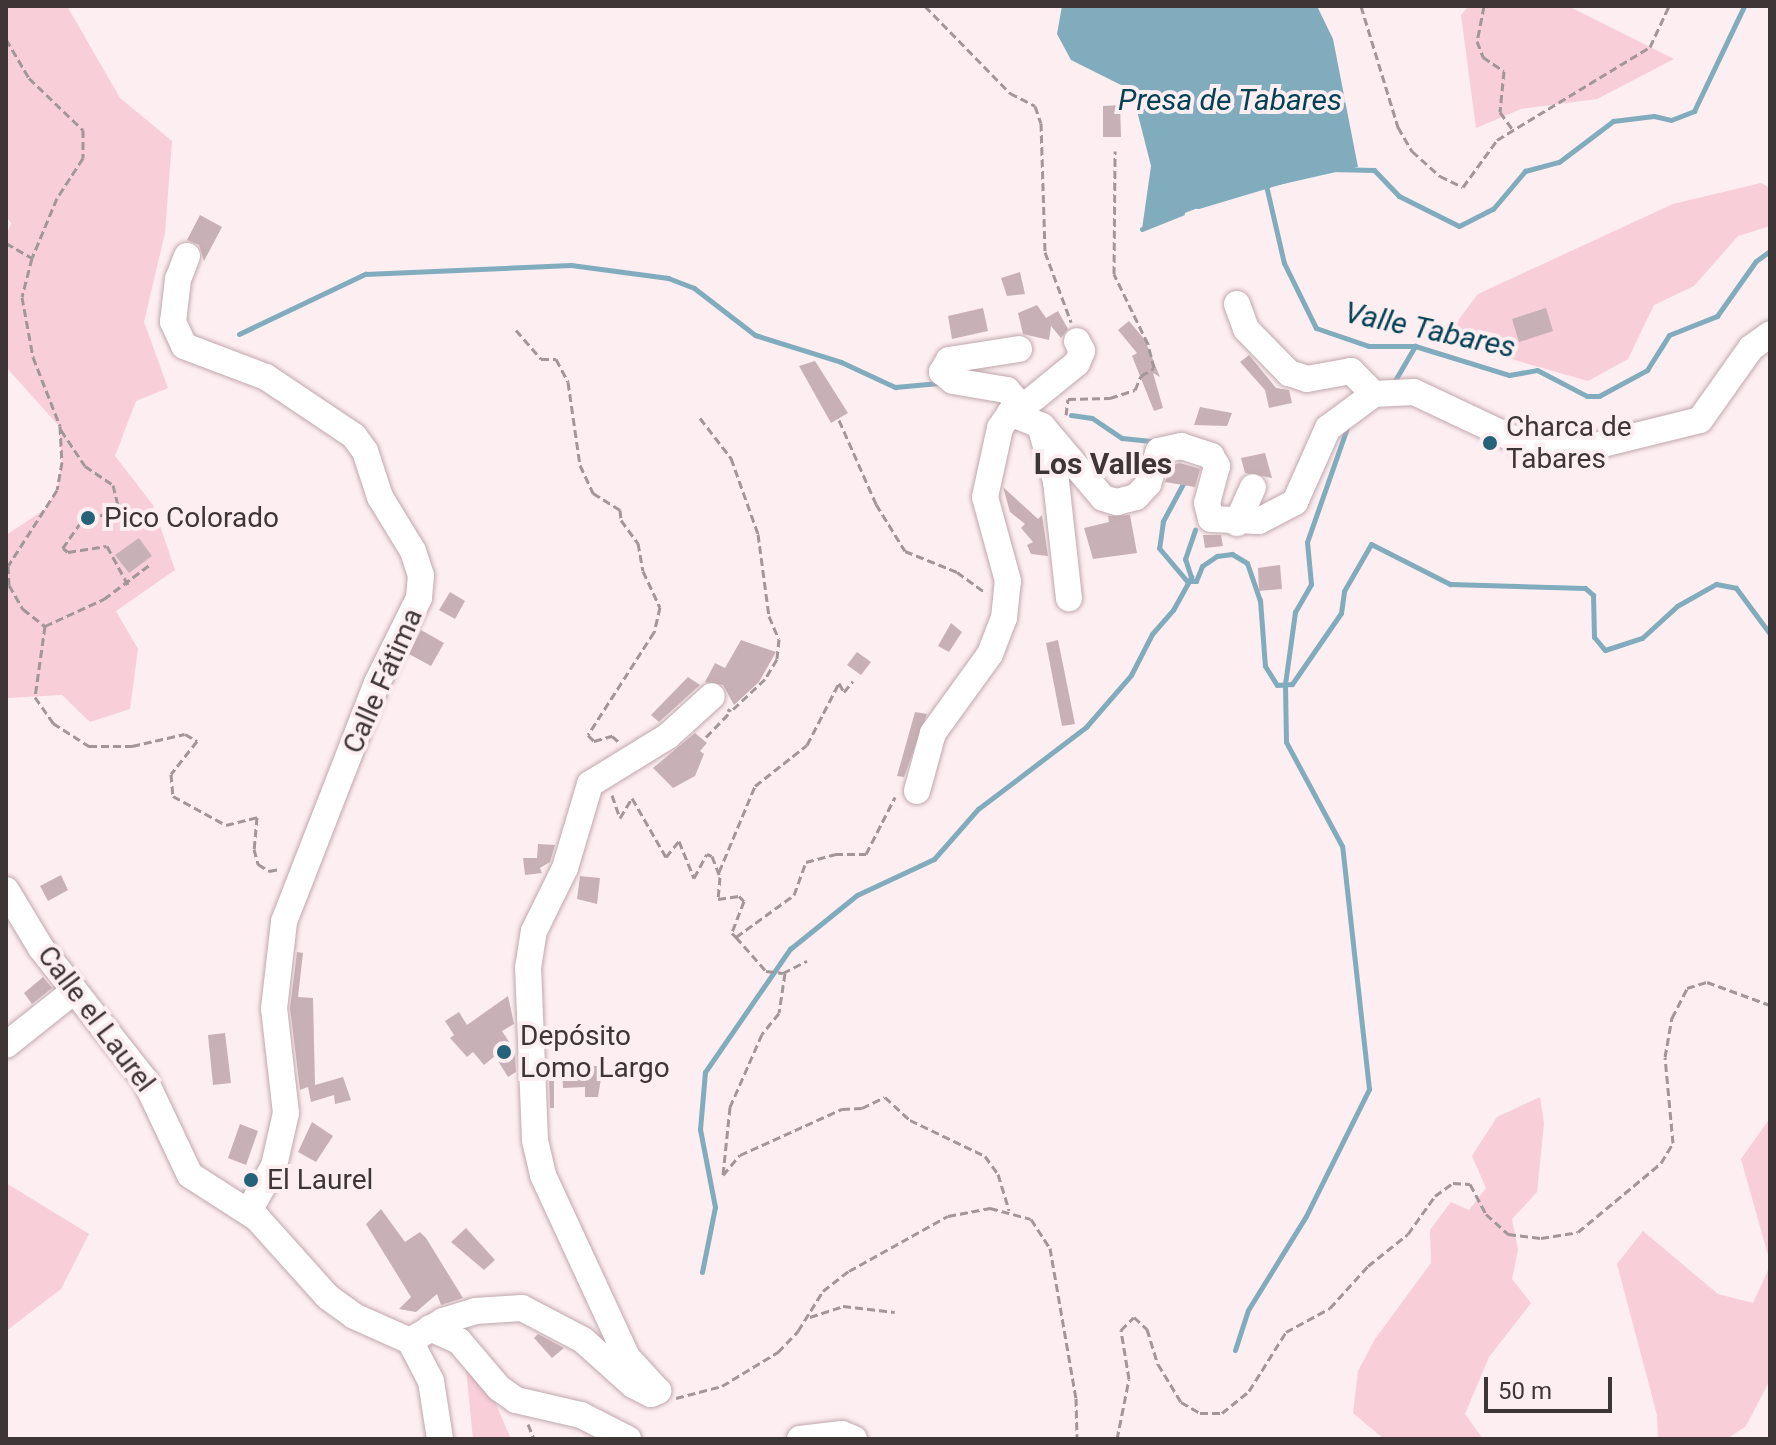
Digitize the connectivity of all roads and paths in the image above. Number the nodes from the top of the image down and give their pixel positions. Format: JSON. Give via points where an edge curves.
{"nodes":[{"id":1,"x":925,"y":6,"type":"edge"},
{"id":2,"x":1361,"y":6,"type":"edge"},
{"id":3,"x":1484,"y":6,"type":"edge"},
{"id":4,"x":1669,"y":6,"type":"edge"},
{"id":5,"x":6,"y":39,"type":"edge"},
{"id":6,"x":1513,"y":130,"type":"junction"},
{"id":7,"x":1115,"y":151,"type":"dead end"},
{"id":8,"x":6,"y":243,"type":"edge"},
{"id":9,"x":187,"y":256,"type":"dead end"},
{"id":10,"x":32,"y":258,"type":"junction"},
{"id":11,"x":1237,"y":304,"type":"dead end"},
{"id":12,"x":516,"y":330,"type":"dead end"},
{"id":13,"x":1770,"y":334,"type":"edge"},
{"id":14,"x":1077,"y":341,"type":"joint"},
{"id":15,"x":1019,"y":349,"type":"dead end"},
{"id":16,"x":1374,"y":394,"type":"junction"},
{"id":17,"x":1018,"y":409,"type":"junction"},
{"id":18,"x":700,"y":418,"type":"dead end"},
{"id":19,"x":839,"y":420,"type":"dead end"},
{"id":20,"x":1054,"y":421,"type":"junction"},
{"id":21,"x":60,"y":426,"type":"junction"},
{"id":22,"x":1253,"y":487,"type":"dead end"},
{"id":23,"x":1237,"y":523,"type":"junction"},
{"id":24,"x":152,"y":563,"type":"dead end"},
{"id":25,"x":128,"y":585,"type":"junction"},
{"id":26,"x":986,"y":593,"type":"dead end"},
{"id":27,"x":1069,"y":598,"type":"dead end"},
{"id":28,"x":45,"y":626,"type":"junction"},
{"id":29,"x":853,"y":681,"type":"dead end"},
{"id":30,"x":722,"y":704,"type":"junction"},
{"id":31,"x":706,"y":737,"type":"dead end"},
{"id":32,"x":613,"y":766,"type":"junction"},
{"id":33,"x":906,"y":794,"type":"joint"},
{"id":34,"x":302,"y":868,"type":"junction"},
{"id":35,"x":719,"y":872,"type":"junction"},
{"id":36,"x":6,"y":890,"type":"edge"},
{"id":37,"x":736,"y":937,"type":"junction"},
{"id":38,"x":807,"y":961,"type":"dead end"},
{"id":39,"x":785,"y":973,"type":"junction"},
{"id":40,"x":74,"y":991,"type":"junction"},
{"id":41,"x":1770,"y":1005,"type":"edge"},
{"id":42,"x":6,"y":1045,"type":"edge"},
{"id":43,"x":1009,"y":1210,"type":"junction"},
{"id":44,"x":249,"y":1211,"type":"junction"},
{"id":45,"x":895,"y":1312,"type":"dead end"},
{"id":46,"x":807,"y":1319,"type":"junction"},
{"id":47,"x":420,"y":1335,"type":"junction"},
{"id":48,"x":658,"y":1391,"type":"junction"},
{"id":49,"x":440,"y":1439,"type":"edge"},
{"id":50,"x":628,"y":1439,"type":"edge"},
{"id":51,"x":800,"y":1439,"type":"edge"},
{"id":52,"x":854,"y":1439,"type":"edge"},
{"id":53,"x":1077,"y":1439,"type":"edge"},
{"id":54,"x":1117,"y":1439,"type":"edge"}],
"edges":[{"from":1,"to":14,"type":"path","via":[[1010,93],[1035,106],[1041,123],[1045,252]]},
{"from":2,"to":6,"type":"path","via":[[1398,127],[1412,151],[1440,176],[1463,187],[1497,140]]},
{"from":3,"to":6,"type":"path","via":[[1477,41],[1483,57],[1504,71],[1500,112]]},
{"from":4,"to":6,"type":"path","via":[[1650,47]]},
{"from":5,"to":10,"type":"path","via":[[29,78],[83,130],[83,158],[57,198]]},
{"from":7,"to":20,"type":"path","via":[[1114,274],[1154,368],[1125,393],[1068,399]]},
{"from":8,"to":10,"type":"path"},
{"from":9,"to":34,"type":"street","name":"Calle Fátima","via":[[178,279],[173,322],[184,346],[266,377],[354,436],[421,575],[413,613],[385,662]]},
{"from":10,"to":21,"type":"path","via":[[22,297],[33,357]]},
{"from":11,"to":16,"type":"street","via":[[1246,329],[1289,373],[1307,379],[1351,371]]},
{"from":12,"to":32,"type":"path","via":[[541,359],[556,359],[568,382],[580,465],[593,493],[620,510],[638,543],[643,571],[660,607],[654,632],[588,735],[594,741],[612,736],[619,740]]},
{"from":13,"to":16,"type":"street","via":[[1751,348],[1700,420],[1587,448],[1522,443],[1414,392]]},
{"from":14,"to":17,"type":"street","via":[[1082,355],[1077,363]]},
{"from":15,"to":17,"type":"street","via":[[949,360],[942,372],[953,381],[1007,390]]},
{"from":16,"to":23,"type":"street","via":[[1328,428],[1286,511]]},
{"from":17,"to":20,"type":"street"},
{"from":17,"to":33,"type":"street","via":[[1002,423],[985,487],[1008,581],[1004,618],[990,654],[933,733]]},
{"from":18,"to":30,"type":"path","via":[[731,458],[758,534],[769,616],[779,639],[777,659],[765,679]]},
{"from":19,"to":26,"type":"path","via":[[876,504],[905,551],[957,572]]},
{"from":20,"to":23,"type":"street","via":[[1095,493],[1110,501],[1124,502],[1145,489],[1164,447],[1206,453],[1217,466],[1207,516]]},
{"from":20,"to":27,"type":"street"},
{"from":21,"to":25,"type":"path","via":[[76,456],[113,485],[119,509],[81,522],[63,548],[68,552],[107,546]]},
{"from":21,"to":28,"type":"path","via":[[57,490],[8,566],[9,585],[23,609]]},
{"from":22,"to":23,"type":"street"},
{"from":24,"to":25,"type":"path"},
{"from":25,"to":28,"type":"path"},
{"from":28,"to":34,"type":"path","via":[[35,697],[53,723],[89,746],[132,746],[185,734],[197,741],[171,774],[173,796],[226,825],[257,817],[258,864],[269,871]]},
{"from":29,"to":35,"type":"path","via":[[844,692],[839,683],[807,745],[755,786]]},
{"from":30,"to":31,"type":"path"},
{"from":30,"to":32,"type":"street"},
{"from":32,"to":35,"type":"path","via":[[613,801],[619,818],[632,798],[666,857],[679,841],[694,878],[707,854]]},
{"from":32,"to":48,"type":"street","via":[[586,791],[565,868],[531,944],[526,993],[535,1140],[543,1175],[622,1347]]},
{"from":33,"to":37,"type":"path","via":[[866,854],[835,854],[806,862],[794,895]]},
{"from":34,"to":44,"type":"street","name":"Calle Fátima","via":[[276,968],[275,1039],[286,1113],[274,1166]]},
{"from":35,"to":37,"type":"path","via":[[718,899],[739,896],[744,901],[732,933]]},
{"from":36,"to":40,"type":"street","name":"Calle el Laurel"},
{"from":37,"to":39,"type":"path","via":[[766,971]]},
{"from":38,"to":39,"type":"path"},
{"from":39,"to":43,"type":"path","via":[[779,1013],[762,1034],[730,1107],[723,1175],[740,1155],[842,1109],[862,1108],[885,1097],[910,1120],[985,1156],[998,1174]]},
{"from":40,"to":42,"type":"street"},
{"from":40,"to":44,"type":"street","name":"Calle el Laurel","via":[[145,1080],[190,1175]]},
{"from":41,"to":54,"type":"path","via":[[1707,982],[1687,988],[1672,1018],[1665,1057],[1673,1143],[1661,1163],[1578,1232],[1541,1238],[1508,1234],[1486,1214],[1470,1184],[1453,1183],[1330,1308],[1286,1332],[1249,1391],[1222,1413],[1200,1413],[1181,1402],[1158,1364],[1147,1329],[1134,1317],[1121,1330],[1129,1379]]},
{"from":43,"to":46,"type":"path","via":[[971,1209],[938,1220],[833,1282]]},
{"from":43,"to":53,"type":"path","via":[[1037,1224],[1050,1248],[1076,1398]]},
{"from":44,"to":47,"type":"street","name":"Calle el Laurel","via":[[328,1297],[354,1316]]},
{"from":45,"to":46,"type":"path","via":[[843,1306]]},
{"from":46,"to":48,"type":"path","via":[[778,1352],[722,1386],[688,1398]]},
{"from":47,"to":48,"type":"street","via":[[490,1308],[533,1311],[594,1348],[633,1385],[651,1394]]},
{"from":47,"to":49,"type":"street","via":[[440,1412]]},
{"from":47,"to":50,"type":"street","name":"Calle el Laurel","via":[[459,1341],[516,1400],[581,1415]]},
{"from":51,"to":52,"type":"street","via":[[842,1434]]}]}
